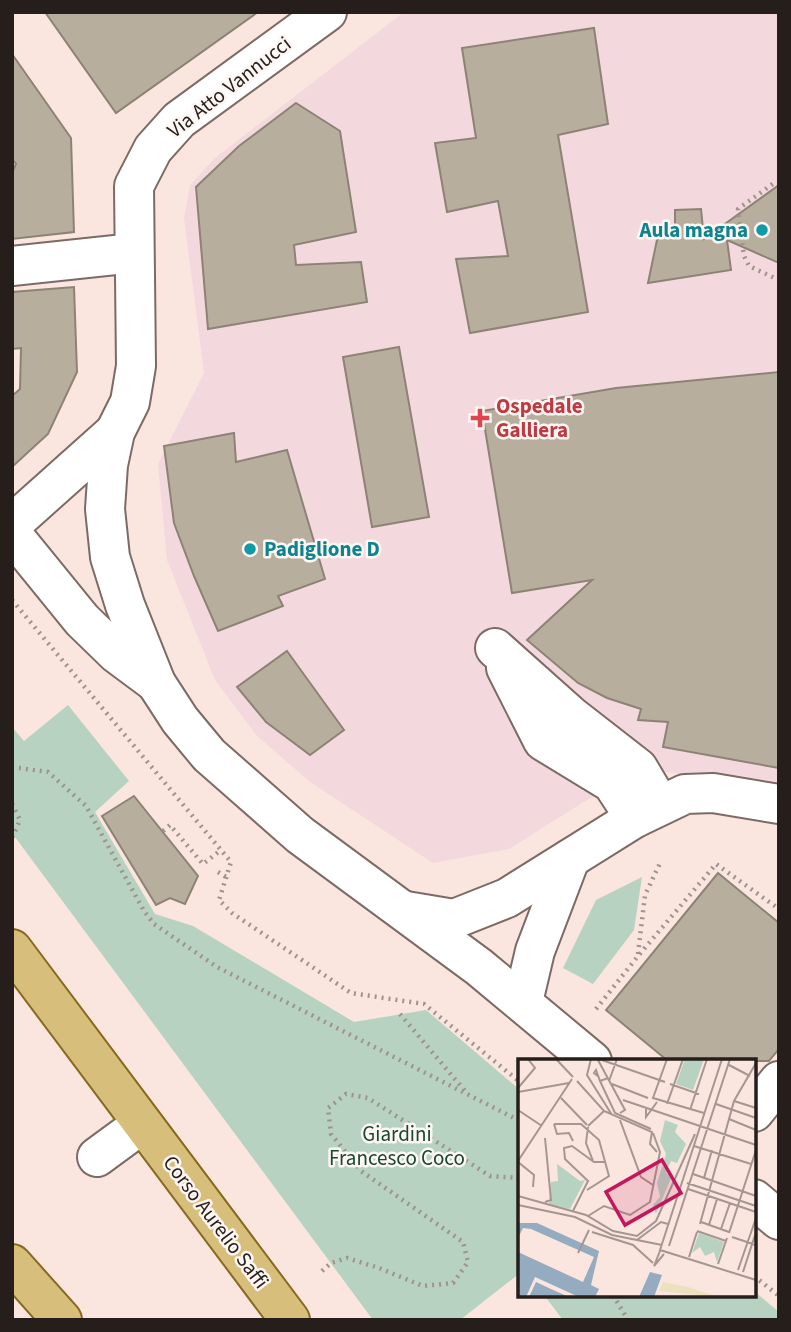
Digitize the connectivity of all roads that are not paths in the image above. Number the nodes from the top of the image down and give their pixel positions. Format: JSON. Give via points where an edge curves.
{"nodes":[{"id":1,"x":327,"y":12,"type":"edge"},
{"id":2,"x":134,"y":253,"type":"junction"},
{"id":3,"x":12,"y":266,"type":"edge"},
{"id":4,"x":115,"y":432,"type":"junction"},
{"id":5,"x":12,"y":524,"type":"edge"},
{"id":6,"x":12,"y":534,"type":"edge"},
{"id":7,"x":156,"y":683,"type":"junction"},
{"id":8,"x":779,"y":804,"type":"edge"},
{"id":9,"x":570,"y":859,"type":"junction"},
{"id":10,"x":404,"y":911,"type":"junction"},
{"id":11,"x":12,"y":949,"type":"edge"},
{"id":12,"x":523,"y":1002,"type":"junction"},
{"id":13,"x":590,"y":1059,"type":"edge"},
{"id":14,"x":779,"y":1081,"type":"edge"},
{"id":15,"x":756,"y":1110,"type":"edge"},
{"id":16,"x":142,"y":1124,"type":"junction"},
{"id":17,"x":97,"y":1157,"type":"dead end"},
{"id":18,"x":756,"y":1201,"type":"edge"},
{"id":19,"x":779,"y":1220,"type":"edge"},
{"id":20,"x":12,"y":1264,"type":"edge"},
{"id":21,"x":62,"y":1320,"type":"edge"},
{"id":22,"x":290,"y":1320,"type":"edge"}],
"edges":[{"from":1,"to":2,"type":"street","name":"Via Atto Vannucci","via":[[179,120],[153,149],[134,186]]},
{"from":2,"to":3,"type":"street"},
{"from":2,"to":4,"type":"street","name":"Via Atto Vannucci","via":[[136,366],[130,402]]},
{"from":4,"to":5,"type":"street"},
{"from":4,"to":7,"type":"street","via":[[105,509],[110,556]]},
{"from":6,"to":7,"type":"street","via":[[82,620]]},
{"from":7,"to":10,"type":"street","via":[[209,755],[300,835]]},
{"from":8,"to":9,"type":"street","via":[[713,793],[685,794]]},
{"from":9,"to":10,"type":"street","via":[[507,898],[454,919]]},
{"from":9,"to":12,"type":"street","via":[[535,951]]},
{"from":10,"to":12,"type":"street"},
{"from":11,"to":16,"type":"main road","name":"Corso Aurelio Saffi"},
{"from":12,"to":13,"type":"street"},
{"from":14,"to":15,"type":"street"},
{"from":16,"to":17,"type":"street"},
{"from":16,"to":22,"type":"main road","name":"Corso Aurelio Saffi"},
{"from":18,"to":19,"type":"street"},
{"from":20,"to":21,"type":"main road"}]}
